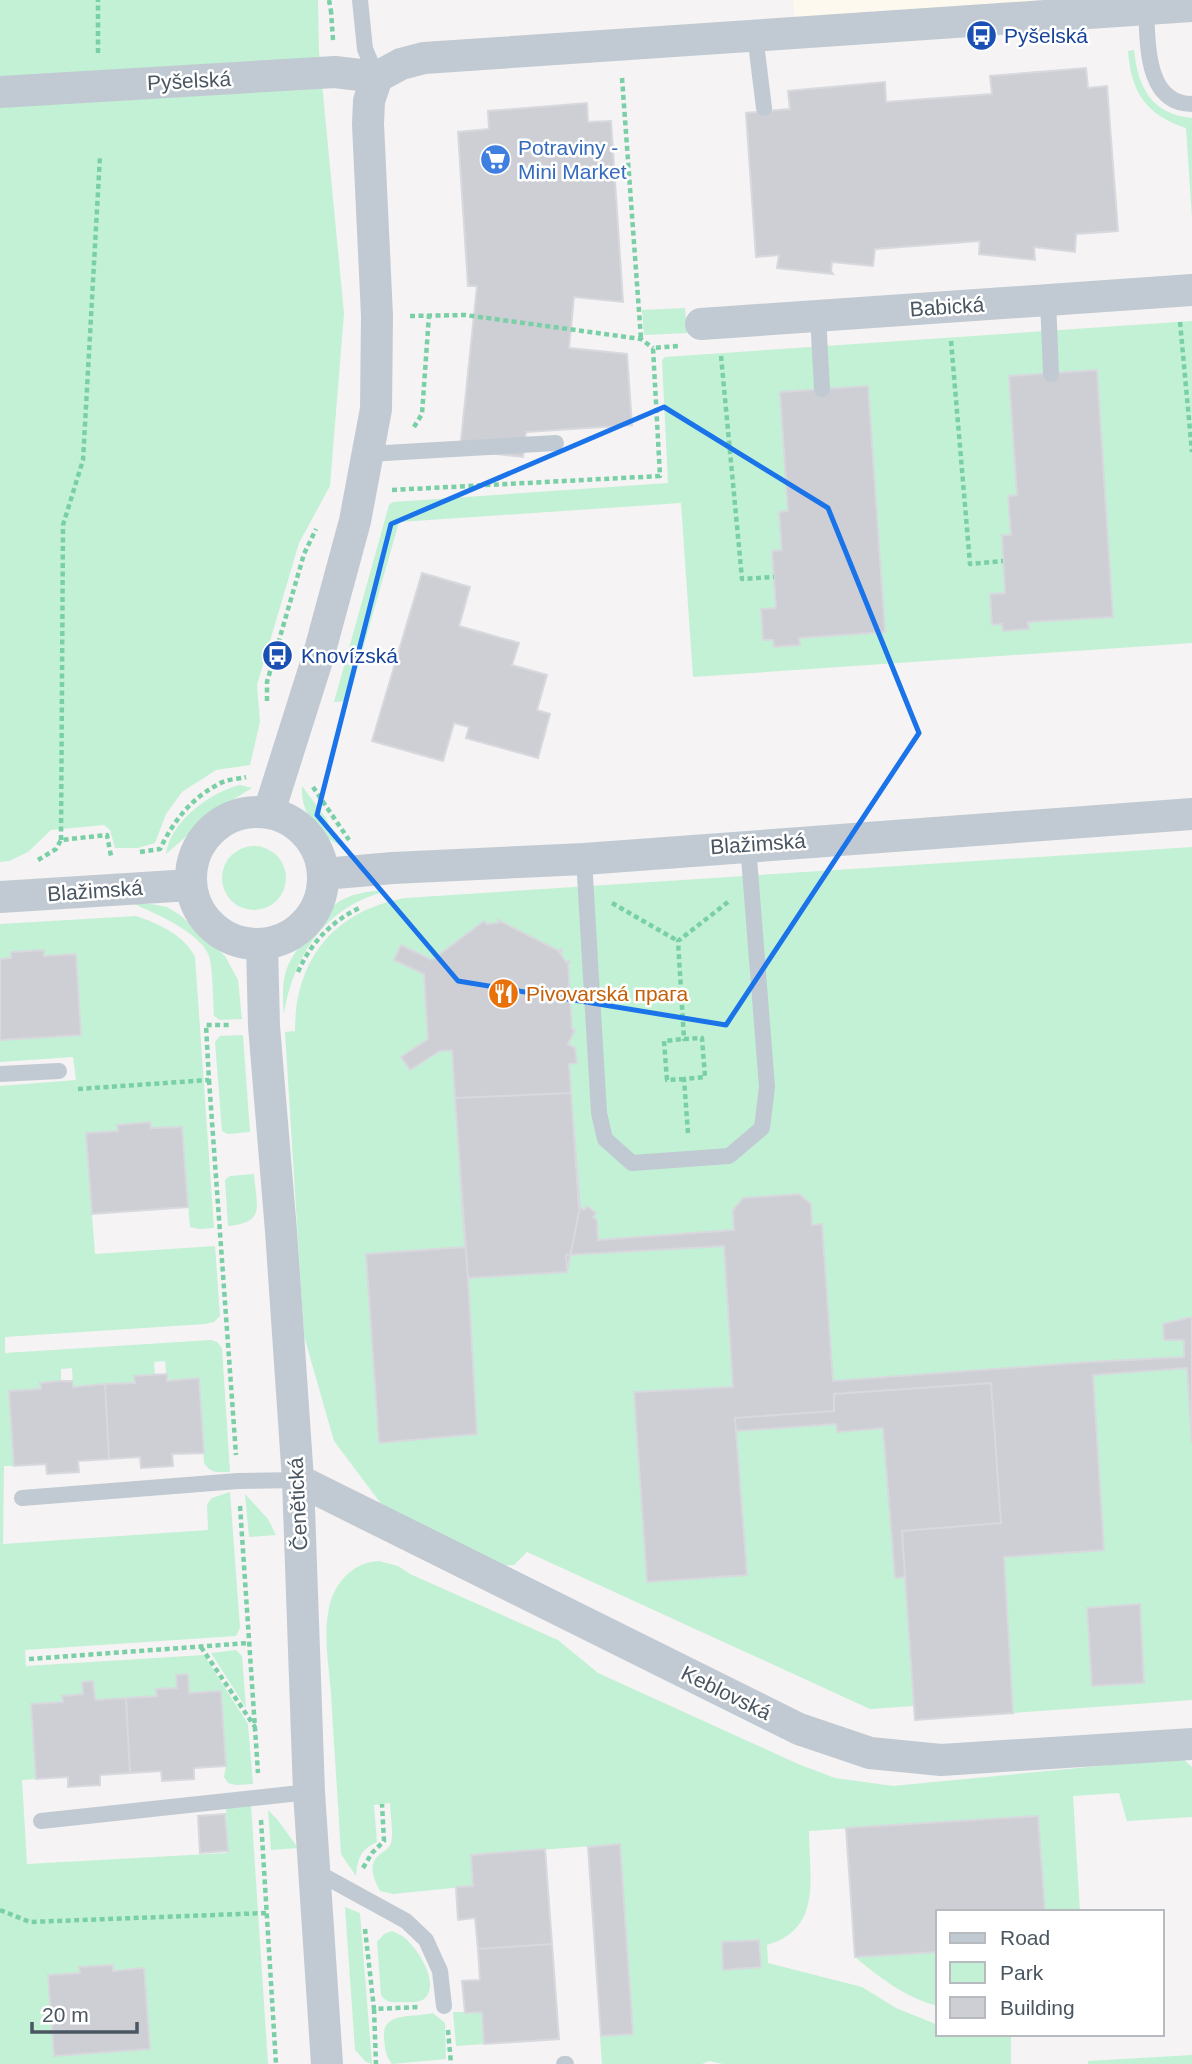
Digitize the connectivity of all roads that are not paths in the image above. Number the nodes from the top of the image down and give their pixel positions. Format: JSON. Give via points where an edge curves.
{"nodes":[{"id":1,"x":360,"y":4,"type":"edge"},
{"id":2,"x":1192,"y":6,"type":"edge"},
{"id":3,"x":1146,"y":9,"type":"junction"},
{"id":4,"x":755,"y":35,"type":"junction"},
{"id":5,"x":377,"y":77,"type":"junction"},
{"id":6,"x":0,"y":92,"type":"edge"},
{"id":7,"x":1192,"y":104,"type":"edge"},
{"id":8,"x":764,"y":108,"type":"dead end"},
{"id":9,"x":1048,"y":300,"type":"junction"},
{"id":10,"x":1186,"y":302,"type":"edge"},
{"id":11,"x":818,"y":316,"type":"junction"},
{"id":12,"x":711,"y":334,"type":"road end"},
{"id":13,"x":1051,"y":374,"type":"dead end"},
{"id":14,"x":822,"y":389,"type":"dead end"},
{"id":15,"x":556,"y":443,"type":"dead end"},
{"id":16,"x":368,"y":454,"type":"junction"},
{"id":17,"x":269,"y":812,"type":"junction"},
{"id":18,"x":1192,"y":814,"type":"edge"},
{"id":19,"x":748,"y":845,"type":"junction"},
{"id":20,"x":585,"y":873,"type":"junction"},
{"id":21,"x":324,"y":874,"type":"junction"},
{"id":22,"x":190,"y":885,"type":"junction"},
{"id":23,"x":0,"y":897,"type":"edge"},
{"id":24,"x":262,"y":945,"type":"junction"},
{"id":25,"x":59,"y":1071,"type":"dead end"},
{"id":26,"x":0,"y":1074,"type":"edge"},
{"id":27,"x":298,"y":1480,"type":"junction"},
{"id":28,"x":22,"y":1497,"type":"dead end"},
{"id":29,"x":1192,"y":1744,"type":"edge"},
{"id":30,"x":309,"y":1792,"type":"junction"},
{"id":31,"x":41,"y":1821,"type":"dead end"},
{"id":32,"x":313,"y":1870,"type":"junction"},
{"id":33,"x":444,"y":2006,"type":"road end"},
{"id":34,"x":327,"y":2064,"type":"edge"}],
"edges":[{"from":1,"to":5,"type":"lane","via":[[365,49]]},
{"from":2,"to":3,"type":"street"},
{"from":3,"to":4,"type":"street"},
{"from":3,"to":7,"type":"lane","via":[[1149,60],[1158,87],[1181,104]]},
{"from":4,"to":5,"type":"street","via":[[424,58]]},
{"from":4,"to":8,"type":"lane"},
{"from":5,"to":6,"type":"street","name":"Pyšelská","via":[[335,72]]},
{"from":5,"to":16,"type":"street","via":[[368,124],[377,317],[376,409]]},
{"from":9,"to":10,"type":"street","name":"Babická"},
{"from":9,"to":11,"type":"street","name":"Babická"},
{"from":9,"to":13,"type":"lane"},
{"from":11,"to":12,"type":"street","name":"Babická"},
{"from":11,"to":14,"type":"lane"},
{"from":15,"to":16,"type":"lane"},
{"from":16,"to":17,"type":"street","via":[[319,654]]},
{"from":17,"to":21,"type":"street","via":[[302,829],[314,844]]},
{"from":17,"to":22,"type":"street","via":[[238,813],[211,828],[194,854]]},
{"from":18,"to":19,"type":"street","name":"Blažimská"},
{"from":19,"to":20,"type":"street","name":"Blažimská"},
{"from":19,"to":20,"type":"lane","via":[[767,1087],[762,1128],[729,1156],[632,1163],[605,1139],[599,1113]]},
{"from":20,"to":21,"type":"street","name":"Blažimská","via":[[407,867]]},
{"from":21,"to":24,"type":"street","via":[[320,900],[311,917],[298,931]]},
{"from":22,"to":23,"type":"street","name":"Blažimská"},
{"from":22,"to":24,"type":"street","via":[[195,905],[222,936]]},
{"from":24,"to":27,"type":"street","name":"Čenětická"},
{"from":25,"to":26,"type":"lane"},
{"from":27,"to":28,"type":"lane"},
{"from":27,"to":29,"type":"street","name":"Keblovská","via":[[799,1729],[870,1753],[941,1760]]},
{"from":27,"to":30,"type":"street","name":"Čenětická"},
{"from":30,"to":31,"type":"lane"},
{"from":30,"to":32,"type":"street","name":"Čenětická"},
{"from":32,"to":33,"type":"lane","via":[[406,1921],[426,1940],[440,1971]]},
{"from":32,"to":34,"type":"street","name":"Čenětická"}]}
